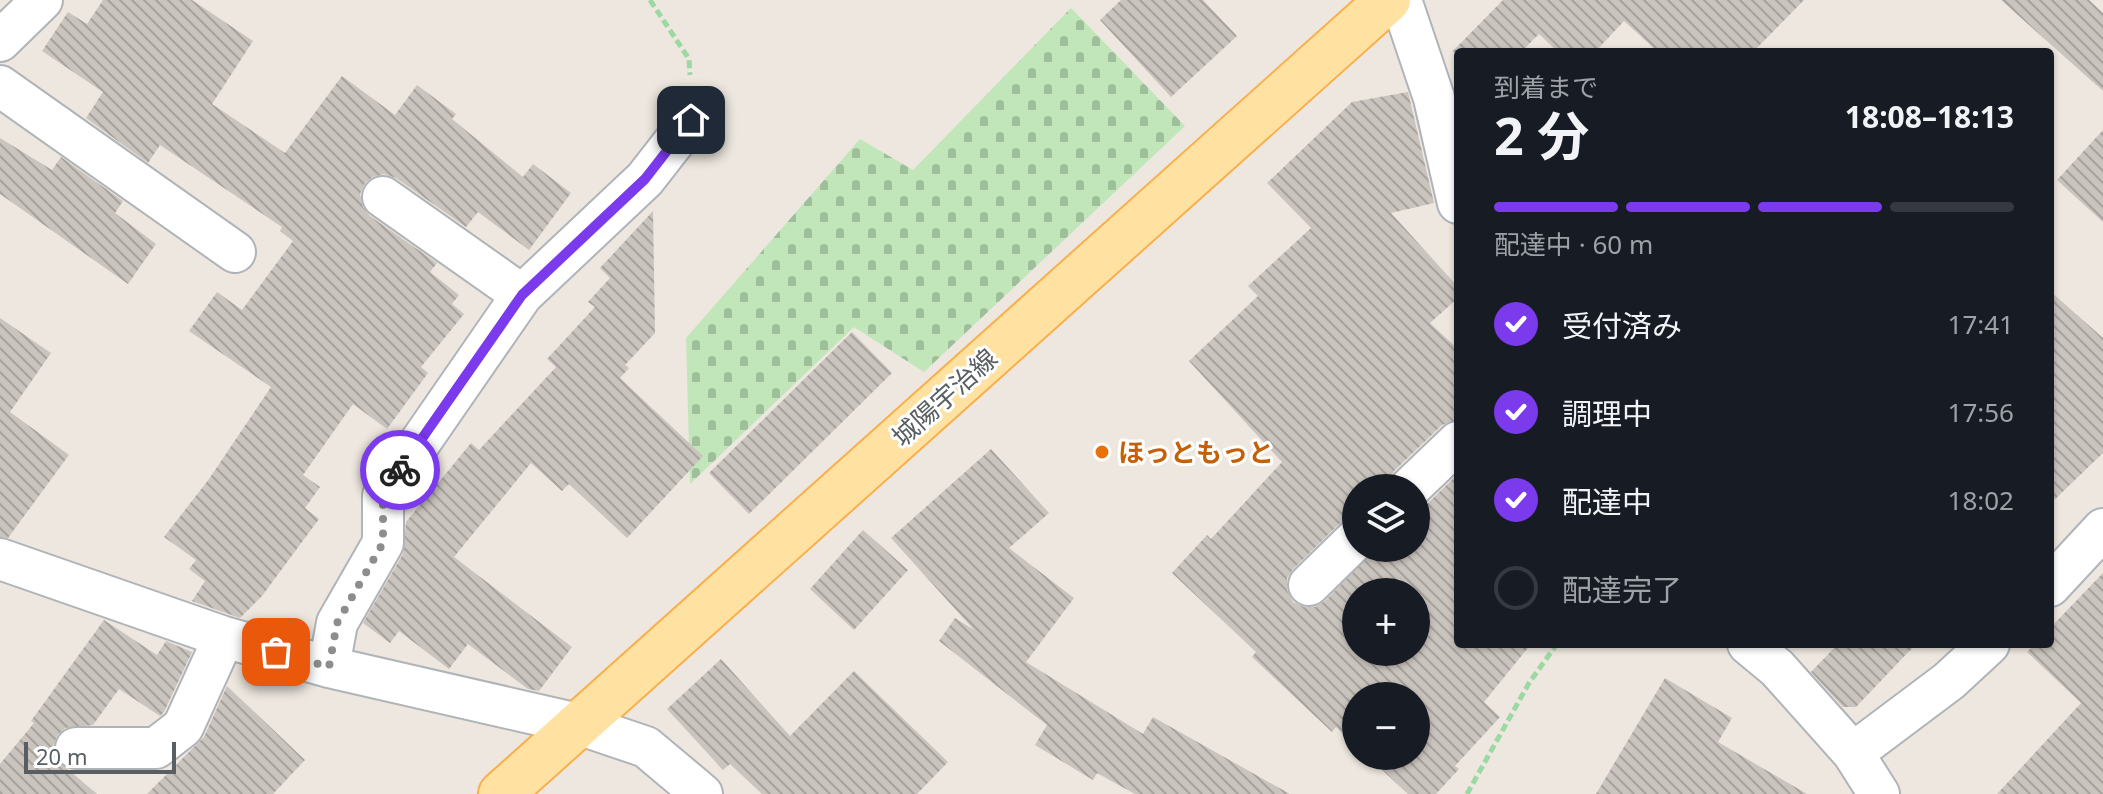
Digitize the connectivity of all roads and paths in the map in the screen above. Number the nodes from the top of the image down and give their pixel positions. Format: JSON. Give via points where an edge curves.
{"nodes":[{"id":1,"x":42,"y":0,"type":"edge"},
{"id":2,"x":650,"y":0,"type":"edge"},
{"id":3,"x":1388,"y":0,"type":"edge"},
{"id":4,"x":1401,"y":0,"type":"edge"},
{"id":5,"x":0,"y":41,"type":"edge"},
{"id":6,"x":0,"y":86,"type":"edge"},
{"id":7,"x":691,"y":120,"type":"joint"},
{"id":8,"x":1454,"y":186,"type":"edge"},
{"id":9,"x":383,"y":197,"type":"dead end"},
{"id":10,"x":235,"y":252,"type":"dead end"},
{"id":11,"x":522,"y":295,"type":"junction"},
{"id":12,"x":1454,"y":446,"type":"edge"},
{"id":13,"x":1425,"y":474,"type":"edge"},
{"id":14,"x":2103,"y":529,"type":"edge"},
{"id":15,"x":1342,"y":553,"type":"edge"},
{"id":16,"x":0,"y":559,"type":"edge"},
{"id":17,"x":2054,"y":582,"type":"edge"},
{"id":18,"x":1309,"y":585,"type":"dead end"},
{"id":19,"x":224,"y":637,"type":"junction"},
{"id":20,"x":1554,"y":648,"type":"edge"},
{"id":21,"x":1753,"y":648,"type":"edge"},
{"id":22,"x":1985,"y":648,"type":"edge"},
{"id":23,"x":329,"y":667,"type":"junction"},
{"id":24,"x":578,"y":724,"type":"junction"},
{"id":25,"x":76,"y":748,"type":"dead end"},
{"id":26,"x":1853,"y":753,"type":"junction"},
{"id":27,"x":501,"y":794,"type":"edge"},
{"id":28,"x":702,"y":794,"type":"edge"},
{"id":29,"x":1467,"y":794,"type":"edge"},
{"id":30,"x":1879,"y":794,"type":"edge"}],
"edges":[{"from":1,"to":5,"type":"street"},
{"from":2,"to":7,"type":"path","via":[[689,59]]},
{"from":3,"to":24,"type":"main road","name":"城陽宇治線"},
{"from":4,"to":8,"type":"street","via":[[1434,98]]},
{"from":6,"to":10,"type":"street"},
{"from":7,"to":11,"type":"street","via":[[645,179]]},
{"from":9,"to":11,"type":"street"},
{"from":11,"to":23,"type":"street","via":[[383,496],[383,543],[337,623]]},
{"from":12,"to":13,"type":"street"},
{"from":14,"to":17,"type":"street"},
{"from":15,"to":18,"type":"street"},
{"from":16,"to":19,"type":"street"},
{"from":19,"to":23,"type":"street"},
{"from":19,"to":25,"type":"street","via":[[183,727],[156,748]]},
{"from":20,"to":29,"type":"path"},
{"from":21,"to":26,"type":"street"},
{"from":22,"to":26,"type":"street"},
{"from":23,"to":24,"type":"street"},
{"from":24,"to":27,"type":"main road","name":"城陽宇治線"},
{"from":24,"to":28,"type":"street","via":[[646,747]]},
{"from":26,"to":30,"type":"street"}]}
